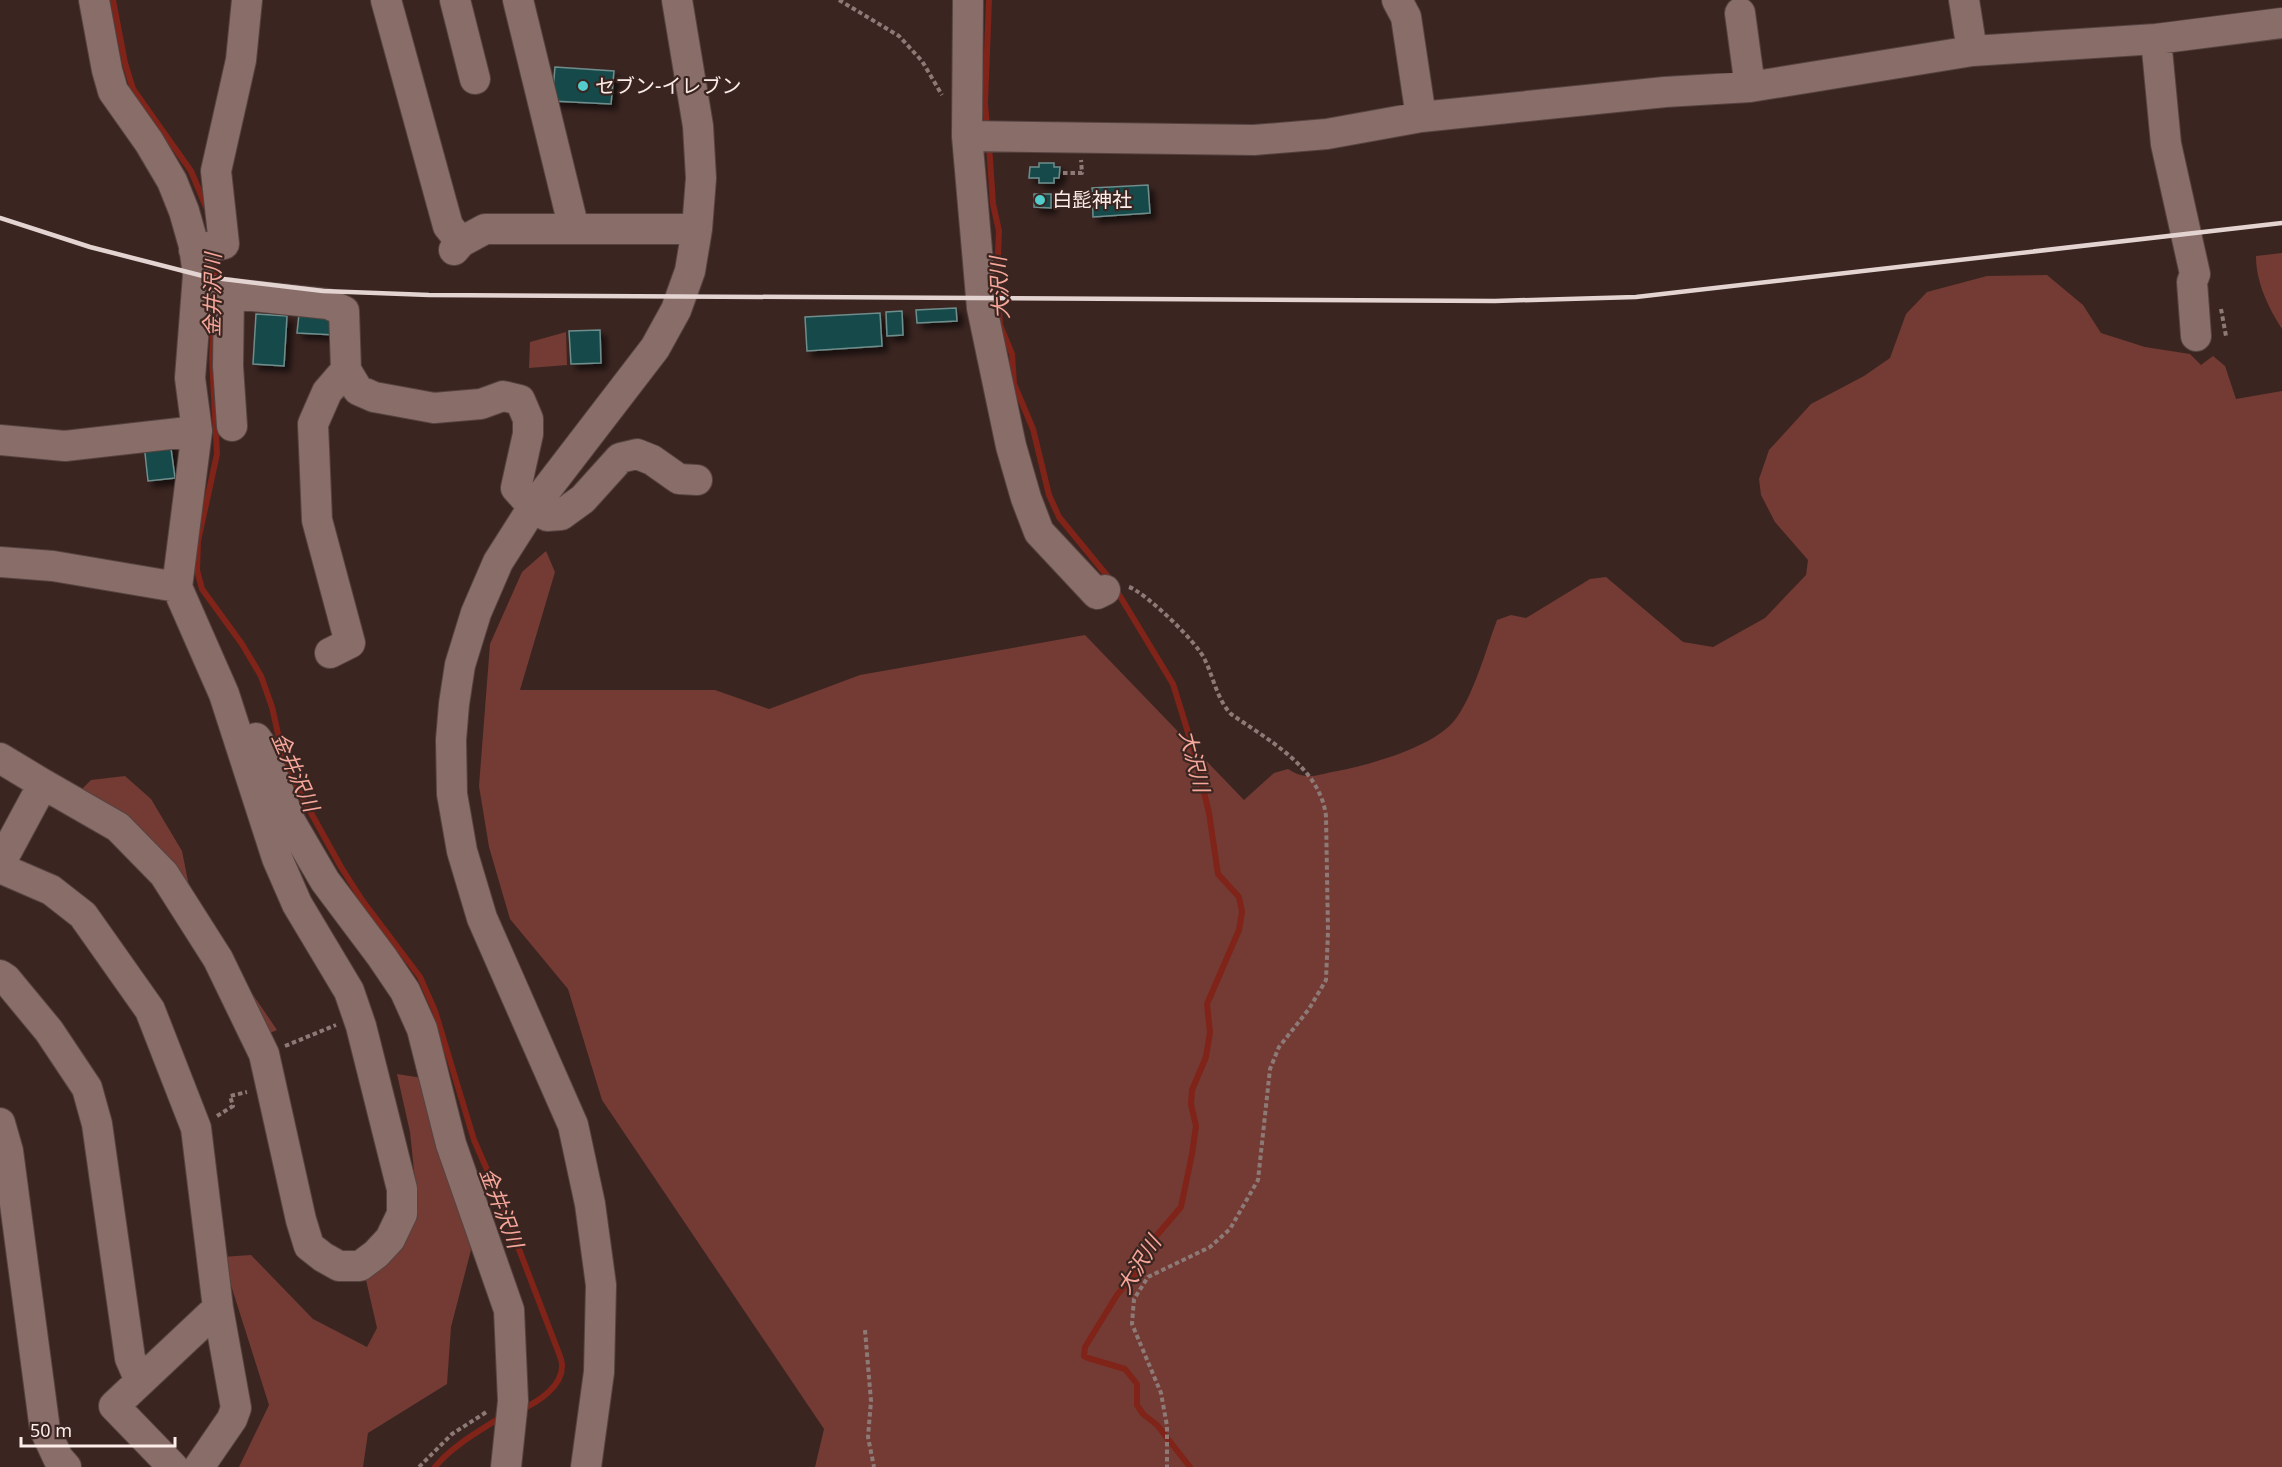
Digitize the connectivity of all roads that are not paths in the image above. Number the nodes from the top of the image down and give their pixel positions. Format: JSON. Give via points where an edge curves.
{"nodes":[{"id":1,"x":94,"y":0,"type":"edge"},
{"id":2,"x":247,"y":0,"type":"edge"},
{"id":3,"x":386,"y":0,"type":"edge"},
{"id":4,"x":455,"y":0,"type":"edge"},
{"id":5,"x":518,"y":0,"type":"edge"},
{"id":6,"x":677,"y":0,"type":"edge"},
{"id":7,"x":968,"y":0,"type":"edge"},
{"id":8,"x":1397,"y":0,"type":"edge"},
{"id":9,"x":1964,"y":0,"type":"edge"},
{"id":10,"x":1740,"y":14,"type":"dead end"},
{"id":11,"x":2282,"y":23,"type":"edge"},
{"id":12,"x":2156,"y":39,"type":"junction"},
{"id":13,"x":1972,"y":51,"type":"junction"},
{"id":14,"x":475,"y":79,"type":"dead end"},
{"id":15,"x":1750,"y":87,"type":"junction"},
{"id":16,"x":1421,"y":117,"type":"junction"},
{"id":17,"x":968,"y":136,"type":"junction"},
{"id":18,"x":574,"y":229,"type":"junction"},
{"id":19,"x":698,"y":229,"type":"junction"},
{"id":20,"x":205,"y":248,"type":"junction"},
{"id":21,"x":213,"y":292,"type":"junction"},
{"id":22,"x":2196,"y":336,"type":"dead end"},
{"id":23,"x":346,"y":370,"type":"junction"},
{"id":24,"x":232,"y":426,"type":"dead end"},
{"id":25,"x":197,"y":431,"type":"junction"},
{"id":26,"x":0,"y":440,"type":"edge"},
{"id":27,"x":697,"y":480,"type":"dead end"},
{"id":28,"x":533,"y":507,"type":"junction"},
{"id":29,"x":0,"y":562,"type":"edge"},
{"id":30,"x":177,"y":587,"type":"junction"},
{"id":31,"x":1116,"y":589,"type":"road end"},
{"id":32,"x":330,"y":653,"type":"dead end"},
{"id":33,"x":224,"y":694,"type":"junction"},
{"id":34,"x":0,"y":758,"type":"edge"},
{"id":35,"x":43,"y":784,"type":"junction"},
{"id":36,"x":0,"y":866,"type":"edge"},
{"id":37,"x":0,"y":975,"type":"edge"},
{"id":38,"x":0,"y":1123,"type":"edge"},
{"id":39,"x":218,"y":1308,"type":"junction"},
{"id":40,"x":140,"y":1381,"type":"junction"},
{"id":41,"x":66,"y":1467,"type":"edge"},
{"id":42,"x":173,"y":1467,"type":"edge"},
{"id":43,"x":199,"y":1467,"type":"edge"},
{"id":44,"x":506,"y":1467,"type":"edge"},
{"id":45,"x":586,"y":1467,"type":"edge"}],
"edges":[{"from":1,"to":20,"type":"street","via":[[113,91],[172,181]]},
{"from":2,"to":20,"type":"street","via":[[241,60],[216,171]]},
{"from":3,"to":18,"type":"street","via":[[448,226],[457,246],[485,229]]},
{"from":4,"to":14,"type":"street"},
{"from":5,"to":18,"type":"street"},
{"from":6,"to":19,"type":"street","via":[[698,126]]},
{"from":7,"to":17,"type":"street"},
{"from":8,"to":16,"type":"street","via":[[1406,17]]},
{"from":9,"to":13,"type":"street"},
{"from":10,"to":15,"type":"street"},
{"from":11,"to":12,"type":"street"},
{"from":12,"to":13,"type":"street"},
{"from":12,"to":22,"type":"street","via":[[2166,144],[2195,274],[2192,282]]},
{"from":13,"to":15,"type":"street"},
{"from":15,"to":16,"type":"street"},
{"from":16,"to":17,"type":"street","via":[[1327,134],[1254,140]]},
{"from":17,"to":31,"type":"street","via":[[982,308],[1011,447],[1026,498],[1039,532],[1097,594]]},
{"from":18,"to":19,"type":"street"},
{"from":19,"to":28,"type":"street","via":[[690,271],[676,310],[655,348]]},
{"from":20,"to":21,"type":"street","via":[[198,274]]},
{"from":21,"to":23,"type":"street","via":[[328,303],[344,311]]},
{"from":21,"to":24,"type":"street","via":[[228,366]]},
{"from":21,"to":25,"type":"street","via":[[190,378]]},
{"from":23,"to":28,"type":"street","via":[[358,390],[374,397],[434,408],[481,404],[503,396],[520,400],[528,419],[528,434],[516,488]]},
{"from":23,"to":32,"type":"street","via":[[327,392],[314,424],[317,520],[350,643]]},
{"from":25,"to":26,"type":"street","via":[[65,446]]},
{"from":25,"to":30,"type":"street"},
{"from":27,"to":28,"type":"street","via":[[679,479],[637,454],[620,458],[583,499],[561,515],[547,516]]},
{"from":28,"to":45,"type":"street","via":[[498,562],[460,665],[451,741],[452,794],[462,851],[482,918],[573,1125],[590,1204],[601,1285],[599,1372]]},
{"from":29,"to":30,"type":"street","via":[[53,566]]},
{"from":30,"to":33,"type":"street"},
{"from":33,"to":35,"type":"street","via":[[277,858],[297,904],[349,991],[402,1189],[402,1214],[390,1239],[360,1266],[339,1266],[309,1246],[264,1054],[218,959],[164,874],[118,827]]},
{"from":33,"to":44,"type":"street","via":[[261,745],[290,821],[325,881],[405,991],[422,1029],[451,1144],[509,1311],[512,1408]]},
{"from":34,"to":35,"type":"street"},
{"from":35,"to":36,"type":"street"},
{"from":36,"to":39,"type":"street","via":[[51,890],[83,915],[150,1010],[196,1128]]},
{"from":37,"to":40,"type":"street","via":[[49,1031],[87,1088],[97,1124],[130,1358]]},
{"from":38,"to":41,"type":"street","via":[[8,1151],[45,1430]]},
{"from":39,"to":40,"type":"street"},
{"from":39,"to":43,"type":"street","via":[[236,1408]]},
{"from":40,"to":42,"type":"street","via":[[114,1406]]}]}
